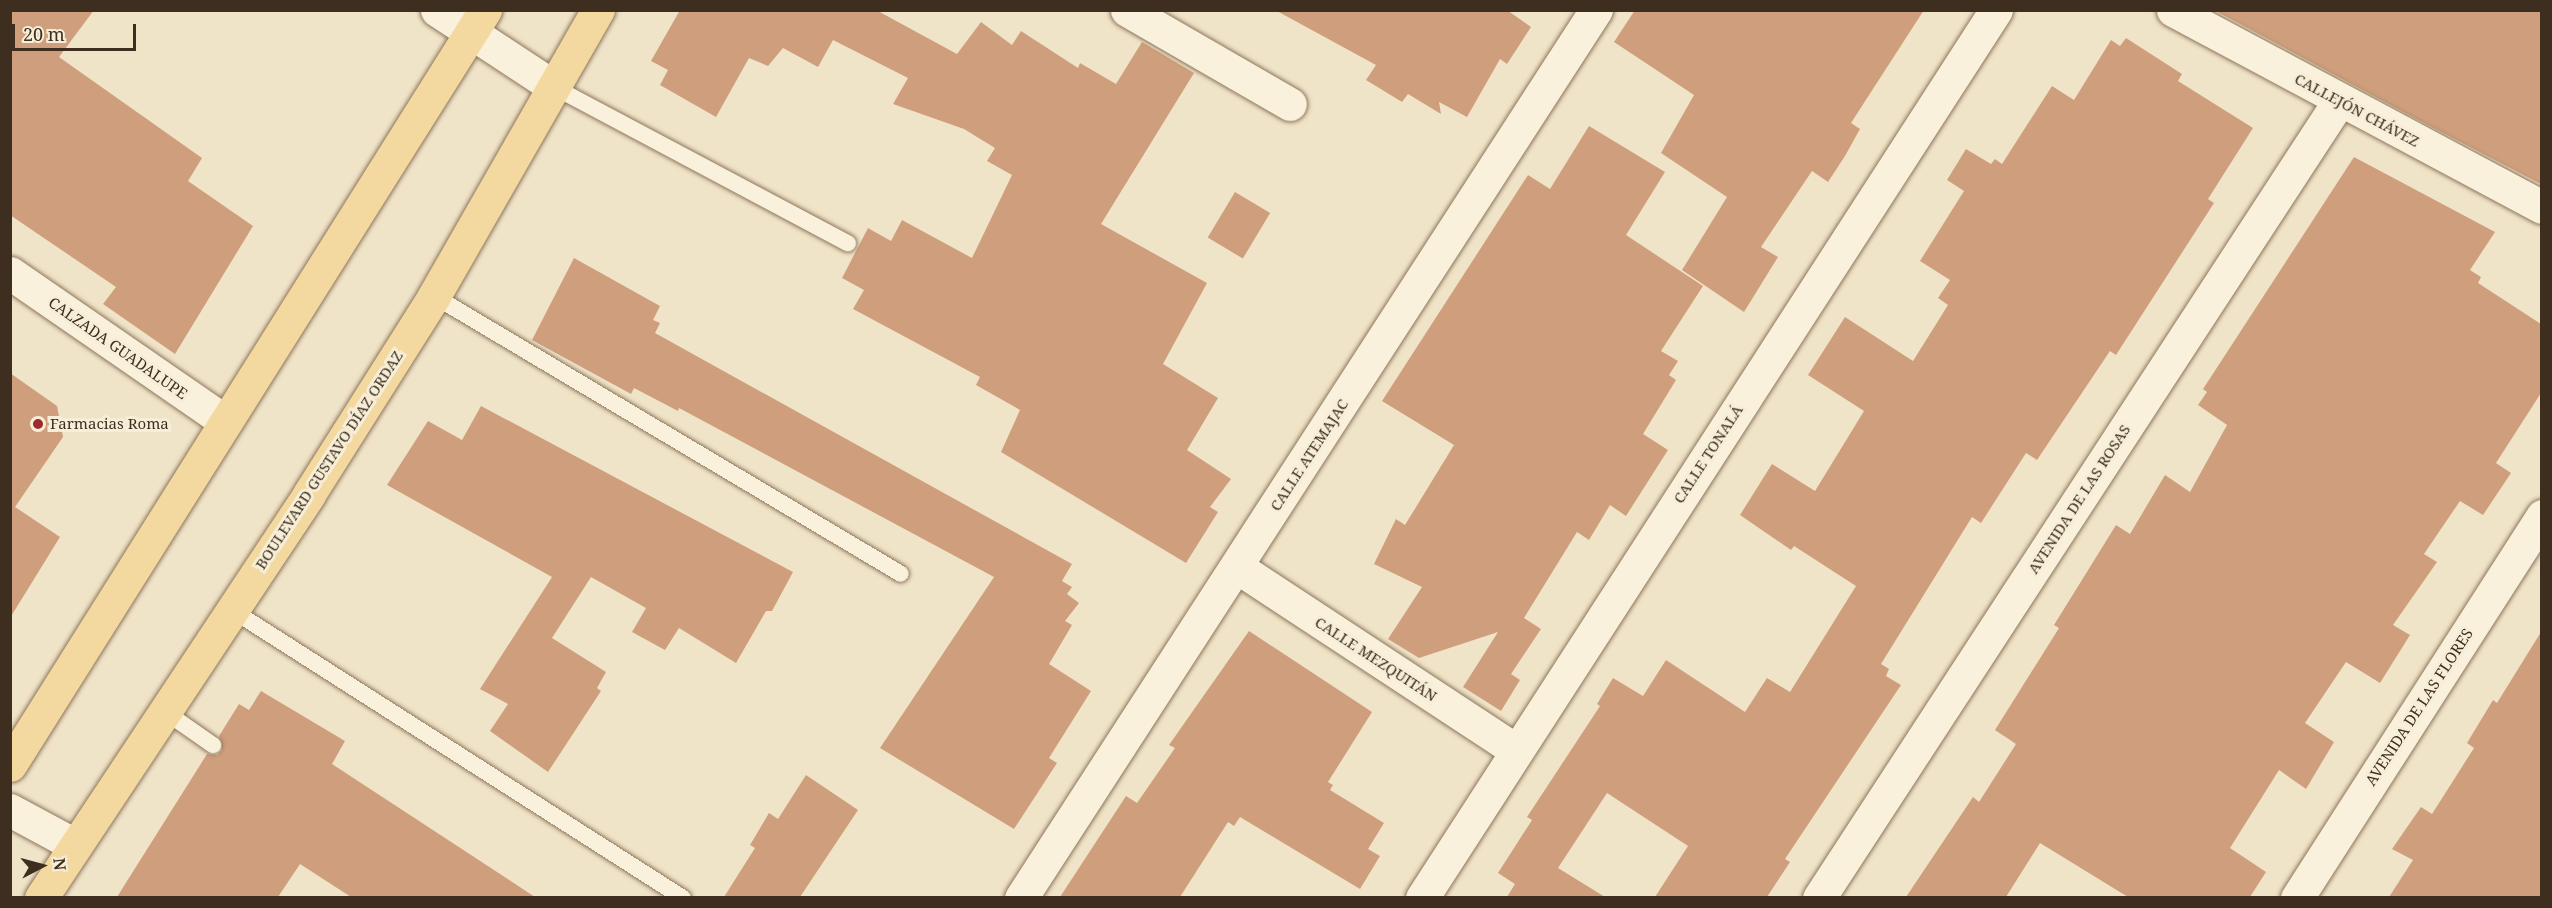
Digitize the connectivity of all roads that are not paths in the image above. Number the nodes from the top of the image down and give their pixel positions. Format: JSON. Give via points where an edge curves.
{"nodes":[{"id":1,"x":437,"y":10,"type":"edge"},
{"id":2,"x":598,"y":10,"type":"edge"},
{"id":3,"x":1127,"y":10,"type":"edge"},
{"id":4,"x":1596,"y":10,"type":"edge"},
{"id":5,"x":1996,"y":10,"type":"edge"},
{"id":6,"x":2173,"y":10,"type":"edge"},
{"id":7,"x":478,"y":22,"type":"edge"},
{"id":8,"x":554,"y":87,"type":"junction"},
{"id":9,"x":2338,"y":101,"type":"junction"},
{"id":10,"x":1290,"y":104,"type":"dead end"},
{"id":11,"x":2541,"y":207,"type":"edge"},
{"id":12,"x":848,"y":243,"type":"dead end"},
{"id":13,"x":10,"y":273,"type":"edge"},
{"id":14,"x":434,"y":296,"type":"junction"},
{"id":15,"x":226,"y":422,"type":"junction"},
{"id":16,"x":2541,"y":516,"type":"edge"},
{"id":17,"x":1237,"y":567,"type":"junction"},
{"id":18,"x":901,"y":574,"type":"dead end"},
{"id":19,"x":232,"y":610,"type":"junction"},
{"id":20,"x":164,"y":711,"type":"junction"},
{"id":21,"x":213,"y":745,"type":"dead end"},
{"id":22,"x":1516,"y":750,"type":"junction"},
{"id":23,"x":10,"y":765,"type":"edge"},
{"id":24,"x":10,"y":810,"type":"edge"},
{"id":25,"x":75,"y":845,"type":"junction"},
{"id":26,"x":41,"y":897,"type":"edge"},
{"id":27,"x":683,"y":897,"type":"edge"},
{"id":28,"x":1020,"y":897,"type":"edge"},
{"id":29,"x":1422,"y":897,"type":"edge"},
{"id":30,"x":1819,"y":897,"type":"edge"},
{"id":31,"x":2297,"y":897,"type":"edge"}],
"edges":[{"from":1,"to":7,"type":"street"},
{"from":2,"to":8,"type":"main road","name":"BOULEVARD GUSTAVO DÍAZ ORDAZ"},
{"from":3,"to":10,"type":"street"},
{"from":4,"to":17,"type":"street","name":"CALLE ATEMAJAC"},
{"from":5,"to":22,"type":"street","name":"CALLE TONALÁ"},
{"from":6,"to":9,"type":"street","name":"CALLEJÓN CHÁVEZ"},
{"from":7,"to":8,"type":"street"},
{"from":7,"to":15,"type":"main road"},
{"from":8,"to":12,"type":"lane"},
{"from":8,"to":14,"type":"main road","name":"BOULEVARD GUSTAVO DÍAZ ORDAZ"},
{"from":9,"to":11,"type":"street","name":"CALLEJÓN CHÁVEZ"},
{"from":9,"to":30,"type":"street","name":"AVENIDA DE LAS ROSAS"},
{"from":13,"to":15,"type":"street","name":"CALZADA GUADALUPE"},
{"from":14,"to":18,"type":"lane"},
{"from":14,"to":19,"type":"main road","name":"BOULEVARD GUSTAVO DÍAZ ORDAZ"},
{"from":15,"to":23,"type":"main road"},
{"from":16,"to":31,"type":"street","name":"AVENIDA DE LAS FLORES"},
{"from":17,"to":22,"type":"street","name":"CALLE MEZQUITÁN"},
{"from":17,"to":28,"type":"street","name":"CALLE ATEMAJAC"},
{"from":19,"to":20,"type":"main road","name":"BOULEVARD GUSTAVO DÍAZ ORDAZ"},
{"from":19,"to":27,"type":"lane"},
{"from":20,"to":21,"type":"lane"},
{"from":20,"to":25,"type":"main road","name":"BOULEVARD GUSTAVO DÍAZ ORDAZ"},
{"from":22,"to":29,"type":"street","name":"CALLE TONALÁ"},
{"from":24,"to":25,"type":"street"},
{"from":25,"to":26,"type":"main road","name":"BOULEVARD GUSTAVO DÍAZ ORDAZ"}]}
